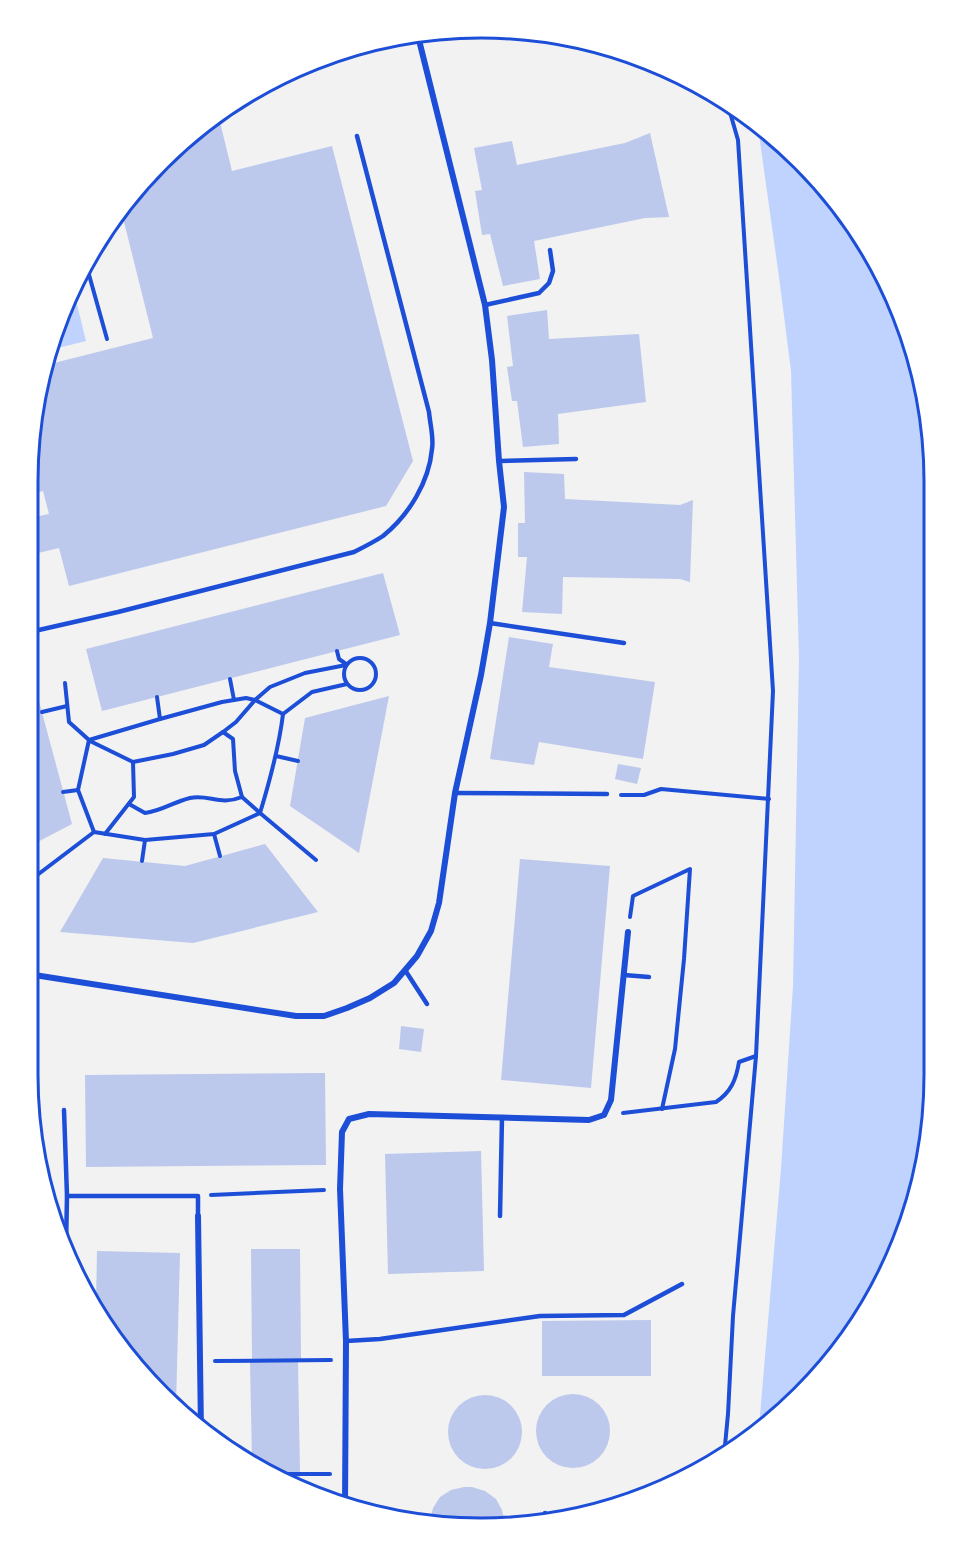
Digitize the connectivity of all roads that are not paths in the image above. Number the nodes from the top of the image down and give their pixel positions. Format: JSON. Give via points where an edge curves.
{"nodes":[{"id":1,"x":419,"y":42,"type":"edge"},
{"id":2,"x":357,"y":136,"type":"dead end"},
{"id":3,"x":550,"y":250,"type":"dead end"},
{"id":4,"x":485,"y":305,"type":"junction"},
{"id":5,"x":576,"y":459,"type":"dead end"},
{"id":6,"x":499,"y":461,"type":"junction"},
{"id":7,"x":490,"y":623,"type":"junction"},
{"id":8,"x":38,"y":630,"type":"edge"},
{"id":9,"x":624,"y":643,"type":"dead end"},
{"id":10,"x":455,"y":793,"type":"junction"},
{"id":11,"x":607,"y":794,"type":"road end"},
{"id":12,"x":628,"y":932,"type":"road end"},
{"id":13,"x":405,"y":970,"type":"junction"},
{"id":14,"x":624,"y":975,"type":"junction"},
{"id":15,"x":38,"y":976,"type":"edge"},
{"id":16,"x":649,"y":977,"type":"dead end"},
{"id":17,"x":427,"y":1004,"type":"dead end"},
{"id":18,"x":64,"y":1110,"type":"dead end"},
{"id":19,"x":502,"y":1117,"type":"junction"},
{"id":20,"x":67,"y":1196,"type":"junction"},
{"id":21,"x":198,"y":1216,"type":"joint"},
{"id":22,"x":500,"y":1216,"type":"dead end"},
{"id":23,"x":66,"y":1231,"type":"edge"},
{"id":24,"x":682,"y":1284,"type":"dead end"},
{"id":25,"x":346,"y":1341,"type":"junction"},
{"id":26,"x":201,"y":1417,"type":"edge"},
{"id":27,"x":345,"y":1496,"type":"edge"}],
"edges":[{"from":1,"to":4,"type":"street"},
{"from":2,"to":8,"type":"lane","via":[[429,412],[433,448],[419,492],[382,536],[354,552]]},
{"from":3,"to":4,"type":"lane","via":[[553,271],[549,283],[538,293]]},
{"from":4,"to":6,"type":"street"},
{"from":5,"to":6,"type":"lane"},
{"from":6,"to":7,"type":"street","via":[[504,507]]},
{"from":7,"to":9,"type":"lane"},
{"from":7,"to":10,"type":"street"},
{"from":10,"to":11,"type":"lane"},
{"from":10,"to":13,"type":"street","via":[[439,903],[431,931]]},
{"from":12,"to":14,"type":"street"},
{"from":13,"to":15,"type":"street","via":[[394,983],[370,998],[324,1016],[296,1016]]},
{"from":13,"to":17,"type":"lane"},
{"from":14,"to":16,"type":"lane"},
{"from":14,"to":19,"type":"street","via":[[611,1100],[604,1114],[589,1120]]},
{"from":18,"to":20,"type":"lane"},
{"from":19,"to":22,"type":"lane"},
{"from":19,"to":25,"type":"street","via":[[369,1114],[349,1119],[342,1132],[339,1189]]},
{"from":20,"to":21,"type":"lane","via":[[198,1196]]},
{"from":20,"to":23,"type":"lane"},
{"from":21,"to":26,"type":"street"},
{"from":24,"to":25,"type":"lane","via":[[624,1315],[540,1316]]},
{"from":25,"to":27,"type":"street"}]}
